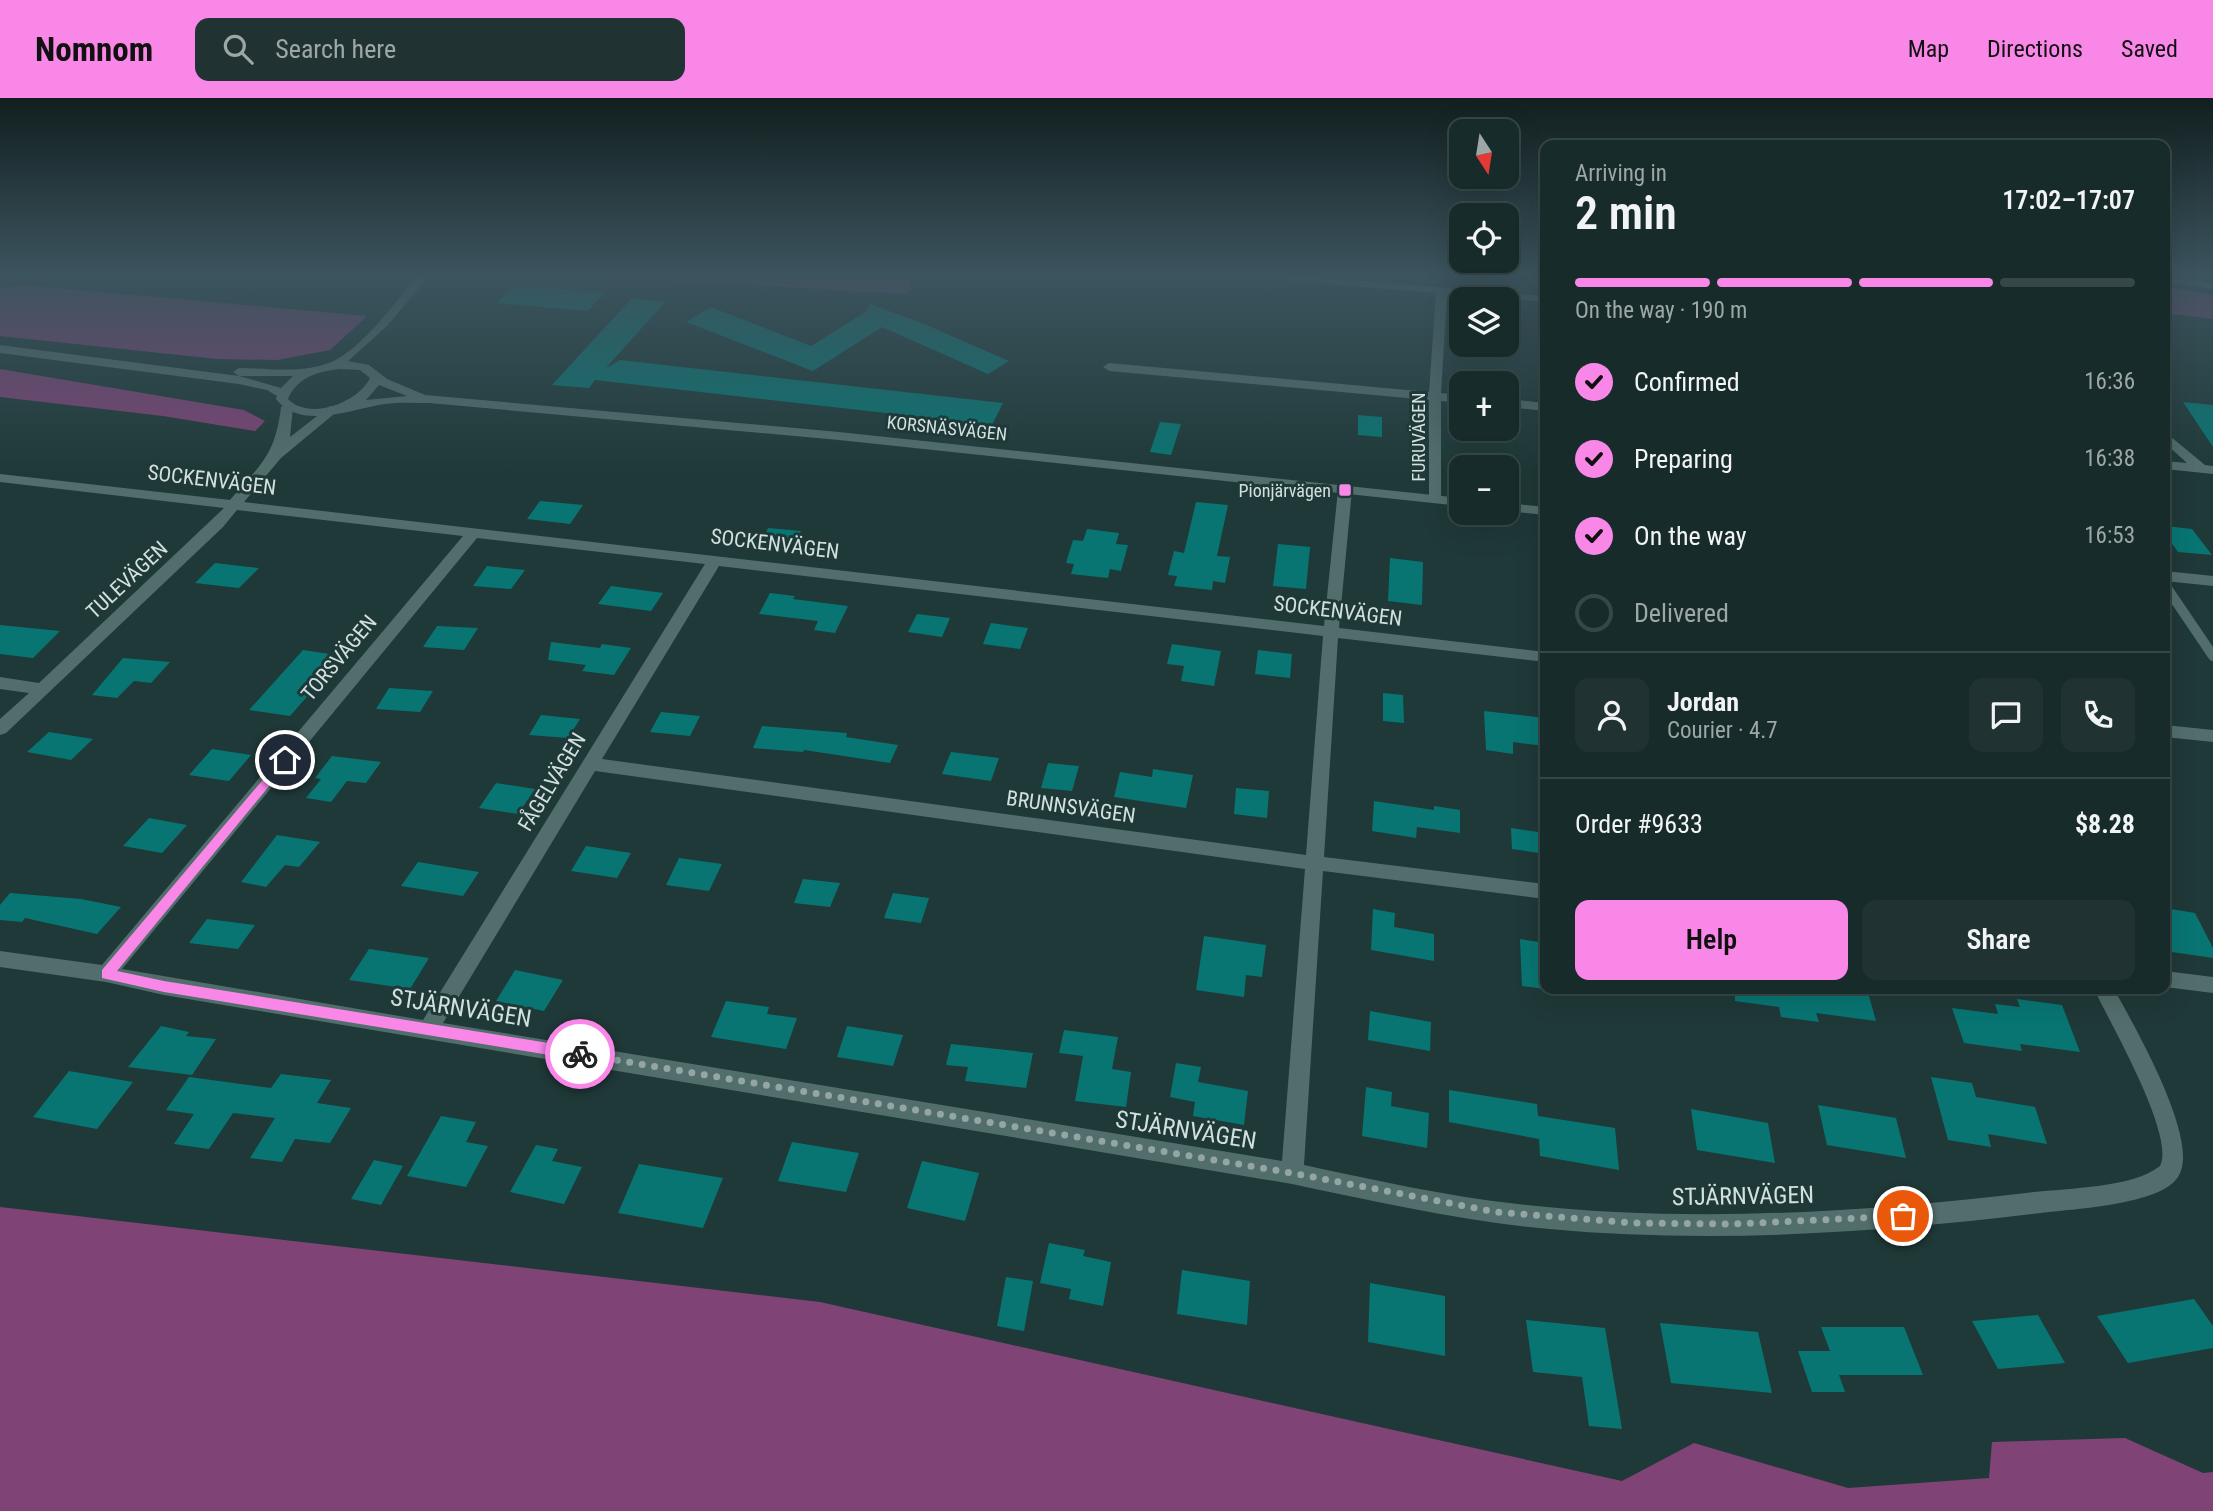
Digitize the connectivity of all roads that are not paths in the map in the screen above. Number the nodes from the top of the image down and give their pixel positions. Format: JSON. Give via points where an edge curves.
{"nodes":[{"id":1,"x":368,"y":341,"type":"edge"},
{"id":2,"x":375,"y":341,"type":"edge"},
{"id":3,"x":1442,"y":341,"type":"edge"},
{"id":4,"x":0,"y":349,"type":"edge"},
{"id":5,"x":96,"y":361,"type":"junction"},
{"id":6,"x":332,"y":366,"type":"junction"},
{"id":7,"x":1109,"y":367,"type":"dead end"},
{"id":8,"x":313,"y":372,"type":"junction"},
{"id":9,"x":373,"y":374,"type":"junction"},
{"id":10,"x":1435,"y":397,"type":"junction"},
{"id":11,"x":1449,"y":398,"type":"edge"},
{"id":12,"x":429,"y":399,"type":"junction"},
{"id":13,"x":285,"y":400,"type":"junction"},
{"id":14,"x":1519,"y":404,"type":"edge"},
{"id":15,"x":1540,"y":406,"type":"edge"},
{"id":16,"x":338,"y":408,"type":"junction"},
{"id":17,"x":2170,"y":440,"type":"edge"},
{"id":18,"x":276,"y":455,"type":"junction"},
{"id":19,"x":2170,"y":465,"type":"edge"},
{"id":20,"x":2207,"y":469,"type":"edge"},
{"id":21,"x":0,"y":478,"type":"edge"},
{"id":22,"x":1345,"y":489,"type":"junction"},
{"id":23,"x":1436,"y":499,"type":"junction"},
{"id":24,"x":1449,"y":501,"type":"edge"},
{"id":25,"x":234,"y":505,"type":"junction"},
{"id":26,"x":1519,"y":508,"type":"edge"},
{"id":27,"x":1540,"y":510,"type":"edge"},
{"id":28,"x":473,"y":533,"type":"junction"},
{"id":29,"x":715,"y":560,"type":"junction"},
{"id":30,"x":2170,"y":577,"type":"edge"},
{"id":31,"x":2213,"y":582,"type":"edge"},
{"id":32,"x":2170,"y":592,"type":"edge"},
{"id":33,"x":1331,"y":633,"type":"junction"},
{"id":34,"x":1540,"y":656,"type":"edge"},
{"id":35,"x":2213,"y":656,"type":"edge"},
{"id":36,"x":0,"y":683,"type":"edge"},
{"id":37,"x":42,"y":689,"type":"junction"},
{"id":38,"x":0,"y":729,"type":"edge"},
{"id":39,"x":2170,"y":732,"type":"edge"},
{"id":40,"x":2213,"y":736,"type":"edge"},
{"id":41,"x":591,"y":764,"type":"junction"},
{"id":42,"x":1314,"y":863,"type":"junction"},
{"id":43,"x":1540,"y":891,"type":"edge"},
{"id":44,"x":0,"y":959,"type":"edge"},
{"id":45,"x":106,"y":974,"type":"junction"},
{"id":46,"x":2170,"y":980,"type":"edge"},
{"id":47,"x":2213,"y":985,"type":"edge"},
{"id":48,"x":2107,"y":994,"type":"edge"},
{"id":49,"x":428,"y":1029,"type":"junction"},
{"id":50,"x":1292,"y":1173,"type":"junction"}],
"edges":[{"from":1,"to":6,"type":"street"},
{"from":2,"to":9,"type":"street"},
{"from":3,"to":10,"type":"street","name":"FURUVÄGEN"},
{"from":4,"to":5,"type":"street"},
{"from":5,"to":8,"type":"street","via":[[249,373]]},
{"from":5,"to":13,"type":"street","via":[[239,380],[271,387]]},
{"from":6,"to":8,"type":"street"},
{"from":6,"to":9,"type":"street","name":"KORSNÄSVÄGEN","via":[[358,366]]},
{"from":7,"to":10,"type":"street"},
{"from":8,"to":13,"type":"street","via":[[294,381]]},
{"from":9,"to":12,"type":"street","name":"KORSNÄSVÄGEN"},
{"from":9,"to":16,"type":"street","name":"TULEVÄGEN","via":[[373,388],[364,397]]},
{"from":10,"to":11,"type":"street"},
{"from":10,"to":23,"type":"street","name":"FURUVÄGEN"},
{"from":12,"to":16,"type":"street","name":"KORSNÄSVÄGEN"},
{"from":12,"to":22,"type":"street","name":"KORSNÄSVÄGEN"},
{"from":13,"to":16,"type":"street","name":"KORSNÄSVÄGEN","via":[[309,412]]},
{"from":13,"to":18,"type":"street","name":"TULEVÄGEN","via":[[284,437]]},
{"from":14,"to":15,"type":"street"},
{"from":16,"to":18,"type":"street","name":"TULEVÄGEN"},
{"from":17,"to":20,"type":"street"},
{"from":18,"to":25,"type":"street","name":"TULEVÄGEN"},
{"from":19,"to":20,"type":"street"},
{"from":21,"to":25,"type":"street","name":"SOCKENVÄGEN"},
{"from":22,"to":23,"type":"street","name":"KORSNÄSVÄGEN"},
{"from":22,"to":33,"type":"street"},
{"from":23,"to":24,"type":"street","name":"KORSNÄSVÄGEN"},
{"from":25,"to":28,"type":"street","name":"SOCKENVÄGEN"},
{"from":25,"to":37,"type":"street","name":"TULEVÄGEN"},
{"from":26,"to":27,"type":"street"},
{"from":28,"to":29,"type":"street","name":"SOCKENVÄGEN"},
{"from":28,"to":45,"type":"street","name":"TORSVÄGEN"},
{"from":29,"to":33,"type":"street","name":"SOCKENVÄGEN"},
{"from":29,"to":41,"type":"street","name":"FÅGELVÄGEN"},
{"from":30,"to":31,"type":"street"},
{"from":32,"to":35,"type":"lane"},
{"from":33,"to":34,"type":"street","name":"SOCKENVÄGEN"},
{"from":33,"to":42,"type":"street"},
{"from":36,"to":37,"type":"street"},
{"from":37,"to":38,"type":"street","name":"TULEVÄGEN"},
{"from":39,"to":40,"type":"street"},
{"from":41,"to":42,"type":"street","name":"BRUNNSVÄGEN"},
{"from":41,"to":49,"type":"street","name":"FÅGELVÄGEN"},
{"from":42,"to":43,"type":"street","name":"BRUNNSVÄGEN"},
{"from":42,"to":50,"type":"street"},
{"from":44,"to":45,"type":"street","name":"STJÄRNVÄGEN"},
{"from":45,"to":49,"type":"street","name":"STJÄRNVÄGEN"},
{"from":46,"to":47,"type":"street"},
{"from":48,"to":50,"type":"street","name":"STJÄRNVÄGEN","via":[[2138,1056],[2173,1144],[2168,1174],[2138,1187],[1916,1215],[1734,1224],[1634,1223],[1496,1212]]},
{"from":49,"to":50,"type":"street","name":"STJÄRNVÄGEN"}]}
